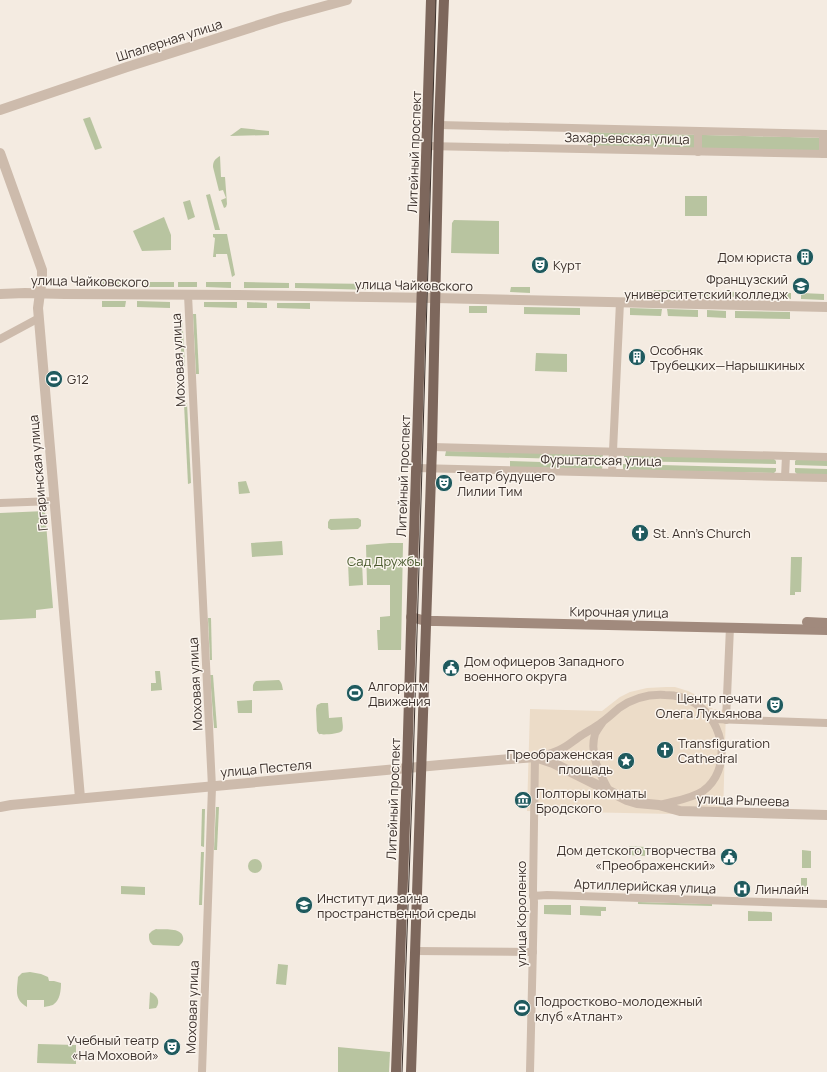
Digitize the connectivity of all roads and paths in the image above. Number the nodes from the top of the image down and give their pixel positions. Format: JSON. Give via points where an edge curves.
{"nodes":[{"id":1,"x":347,"y":0,"type":"edge"},
{"id":2,"x":431,"y":0,"type":"edge"},
{"id":3,"x":444,"y":0,"type":"edge"},
{"id":4,"x":335,"y":1,"type":"edge"},
{"id":5,"x":0,"y":110,"type":"edge"},
{"id":6,"x":440,"y":125,"type":"junction"},
{"id":7,"x":698,"y":131,"type":"junction"},
{"id":8,"x":825,"y":134,"type":"edge"},
{"id":9,"x":427,"y":146,"type":"junction"},
{"id":10,"x":439,"y":146,"type":"junction"},
{"id":11,"x":698,"y":152,"type":"junction"},
{"id":12,"x":0,"y":153,"type":"edge"},
{"id":13,"x":825,"y":154,"type":"edge"},
{"id":14,"x":40,"y":293,"type":"junction"},
{"id":15,"x":0,"y":294,"type":"edge"},
{"id":16,"x":188,"y":295,"type":"junction"},
{"id":17,"x":422,"y":298,"type":"junction"},
{"id":18,"x":435,"y":298,"type":"junction"},
{"id":19,"x":620,"y":302,"type":"junction"},
{"id":20,"x":827,"y":307,"type":"edge"},
{"id":21,"x":39,"y":318,"type":"junction"},
{"id":22,"x":0,"y":339,"type":"edge"},
{"id":23,"x":432,"y":447,"type":"junction"},
{"id":24,"x":613,"y":452,"type":"junction"},
{"id":25,"x":786,"y":456,"type":"junction"},
{"id":26,"x":827,"y":457,"type":"edge"},
{"id":27,"x":416,"y":468,"type":"junction"},
{"id":28,"x":431,"y":468,"type":"junction"},
{"id":29,"x":612,"y":472,"type":"junction"},
{"id":30,"x":785,"y":477,"type":"junction"},
{"id":31,"x":827,"y":478,"type":"edge"},
{"id":32,"x":54,"y":501,"type":"junction"},
{"id":33,"x":0,"y":503,"type":"edge"},
{"id":34,"x":411,"y":617,"type":"junction"},
{"id":35,"x":426,"y":618,"type":"junction"},
{"id":36,"x":827,"y":622,"type":"edge"},
{"id":37,"x":730,"y":627,"type":"junction"},
{"id":38,"x":827,"y":630,"type":"edge"},
{"id":39,"x":712,"y":719,"type":"junction"},
{"id":40,"x":726,"y":720,"type":"junction"},
{"id":41,"x":602,"y":722,"type":"junction"},
{"id":42,"x":827,"y":723,"type":"edge"},
{"id":43,"x":535,"y":757,"type":"junction"},
{"id":44,"x":421,"y":766,"type":"junction"},
{"id":45,"x":407,"y":768,"type":"junction"},
{"id":46,"x":212,"y":786,"type":"junction"},
{"id":47,"x":609,"y":791,"type":"junction"},
{"id":48,"x":80,"y":798,"type":"junction"},
{"id":49,"x":659,"y":805,"type":"junction"},
{"id":50,"x":0,"y":807,"type":"edge"},
{"id":51,"x":827,"y":815,"type":"edge"},
{"id":52,"x":533,"y":896,"type":"junction"},
{"id":53,"x":827,"y":904,"type":"edge"},
{"id":54,"x":415,"y":951,"type":"junction"},
{"id":55,"x":533,"y":952,"type":"junction"},
{"id":56,"x":202,"y":1072,"type":"edge"},
{"id":57,"x":396,"y":1072,"type":"edge"},
{"id":58,"x":411,"y":1072,"type":"edge"},
{"id":59,"x":530,"y":1072,"type":"edge"}],
"edges":[{"from":1,"to":4,"type":"street","name":"Шпалерная улица"},
{"from":2,"to":9,"type":"main road","name":"Литейный проспект"},
{"from":3,"to":6,"type":"main road","name":"Литейный проспект"},
{"from":4,"to":5,"type":"street","name":"Шпалерная улица"},
{"from":6,"to":7,"type":"street","name":"Захарьевская улица"},
{"from":6,"to":10,"type":"main road","name":"Литейный проспект"},
{"from":7,"to":8,"type":"street","name":"Захарьевская улица"},
{"from":7,"to":11,"type":"street"},
{"from":8,"to":13,"type":"street"},
{"from":9,"to":10,"type":"street","name":"Захарьевская улица"},
{"from":9,"to":17,"type":"main road","name":"Литейный проспект"},
{"from":10,"to":11,"type":"street","name":"Захарьевская улица"},
{"from":10,"to":18,"type":"main road","name":"Литейный проспект"},
{"from":11,"to":13,"type":"street","name":"Захарьевская улица"},
{"from":12,"to":14,"type":"street","name":"Гагаринская улица","via":[[42,270]]},
{"from":14,"to":15,"type":"street","name":"улица Чайковского"},
{"from":14,"to":16,"type":"street","name":"улица Чайковского"},
{"from":14,"to":21,"type":"street","name":"Гагаринская улица"},
{"from":16,"to":17,"type":"street","name":"улица Чайковского"},
{"from":16,"to":46,"type":"street","name":"Моховая улица"},
{"from":17,"to":18,"type":"street","name":"улица Чайковского"},
{"from":17,"to":27,"type":"main road","name":"Литейный проспект"},
{"from":18,"to":19,"type":"street","name":"улица Чайковского"},
{"from":18,"to":23,"type":"main road","name":"Литейный проспект"},
{"from":19,"to":20,"type":"street","name":"улица Чайковского"},
{"from":19,"to":24,"type":"street"},
{"from":21,"to":22,"type":"street"},
{"from":21,"to":32,"type":"street","name":"Гагаринская улица"},
{"from":23,"to":24,"type":"street","name":"Фурштатская улица"},
{"from":23,"to":28,"type":"main road","name":"Литейный проспект"},
{"from":24,"to":25,"type":"street","name":"Фурштатская улица"},
{"from":24,"to":29,"type":"street"},
{"from":25,"to":26,"type":"street","name":"Фурштатская улица"},
{"from":25,"to":30,"type":"street"},
{"from":27,"to":28,"type":"street","name":"Фурштатская улица"},
{"from":27,"to":34,"type":"main road","name":"Литейный проспект"},
{"from":28,"to":29,"type":"street","name":"Фурштатская улица"},
{"from":28,"to":35,"type":"main road","name":"Литейный проспект"},
{"from":29,"to":30,"type":"street","name":"Фурштатская улица"},
{"from":30,"to":31,"type":"street","name":"Фурштатская улица"},
{"from":32,"to":33,"type":"street"},
{"from":32,"to":48,"type":"street","name":"Гагаринская улица"},
{"from":34,"to":35,"type":"main road","name":"Кирочная улица"},
{"from":34,"to":45,"type":"main road","name":"Литейный проспект"},
{"from":35,"to":36,"type":"main road","name":"Кирочная улица"},
{"from":35,"to":37,"type":"main road","name":"Кирочная улица"},
{"from":35,"to":44,"type":"main road","name":"Литейный проспект"},
{"from":37,"to":38,"type":"main road","name":"Кирочная улица"},
{"from":37,"to":40,"type":"street"},
{"from":39,"to":40,"type":"street"},
{"from":39,"to":41,"type":"street","via":[[686,699],[664,695],[632,701]]},
{"from":39,"to":49,"type":"street","via":[[722,751],[718,773],[712,783],[693,796]]},
{"from":40,"to":42,"type":"street"},
{"from":41,"to":43,"type":"street","via":[[558,751]]},
{"from":41,"to":47,"type":"street","via":[[596,733],[594,758]]},
{"from":43,"to":44,"type":"street","name":"улица Пестеля"},
{"from":43,"to":47,"type":"street"},
{"from":43,"to":52,"type":"street","name":"улица Короленко"},
{"from":44,"to":45,"type":"street","name":"улица Пестеля"},
{"from":44,"to":54,"type":"main road","name":"Литейный проспект"},
{"from":45,"to":46,"type":"street","name":"улица Пестеля"},
{"from":45,"to":57,"type":"main road","name":"Литейный проспект"},
{"from":46,"to":48,"type":"street","name":"улица Пестеля"},
{"from":46,"to":56,"type":"street","name":"Моховая улица"},
{"from":47,"to":49,"type":"street","via":[[637,803]]},
{"from":48,"to":50,"type":"street","name":"улица Пестеля"},
{"from":49,"to":51,"type":"street","name":"улица Рылеева","via":[[680,811]]},
{"from":52,"to":53,"type":"street","name":"Артиллерийская улица"},
{"from":52,"to":55,"type":"street","name":"улица Короленко"},
{"from":54,"to":55,"type":"street"},
{"from":54,"to":58,"type":"main road","name":"Литейный проспект"},
{"from":55,"to":59,"type":"street","name":"улица Короленко"}]}
